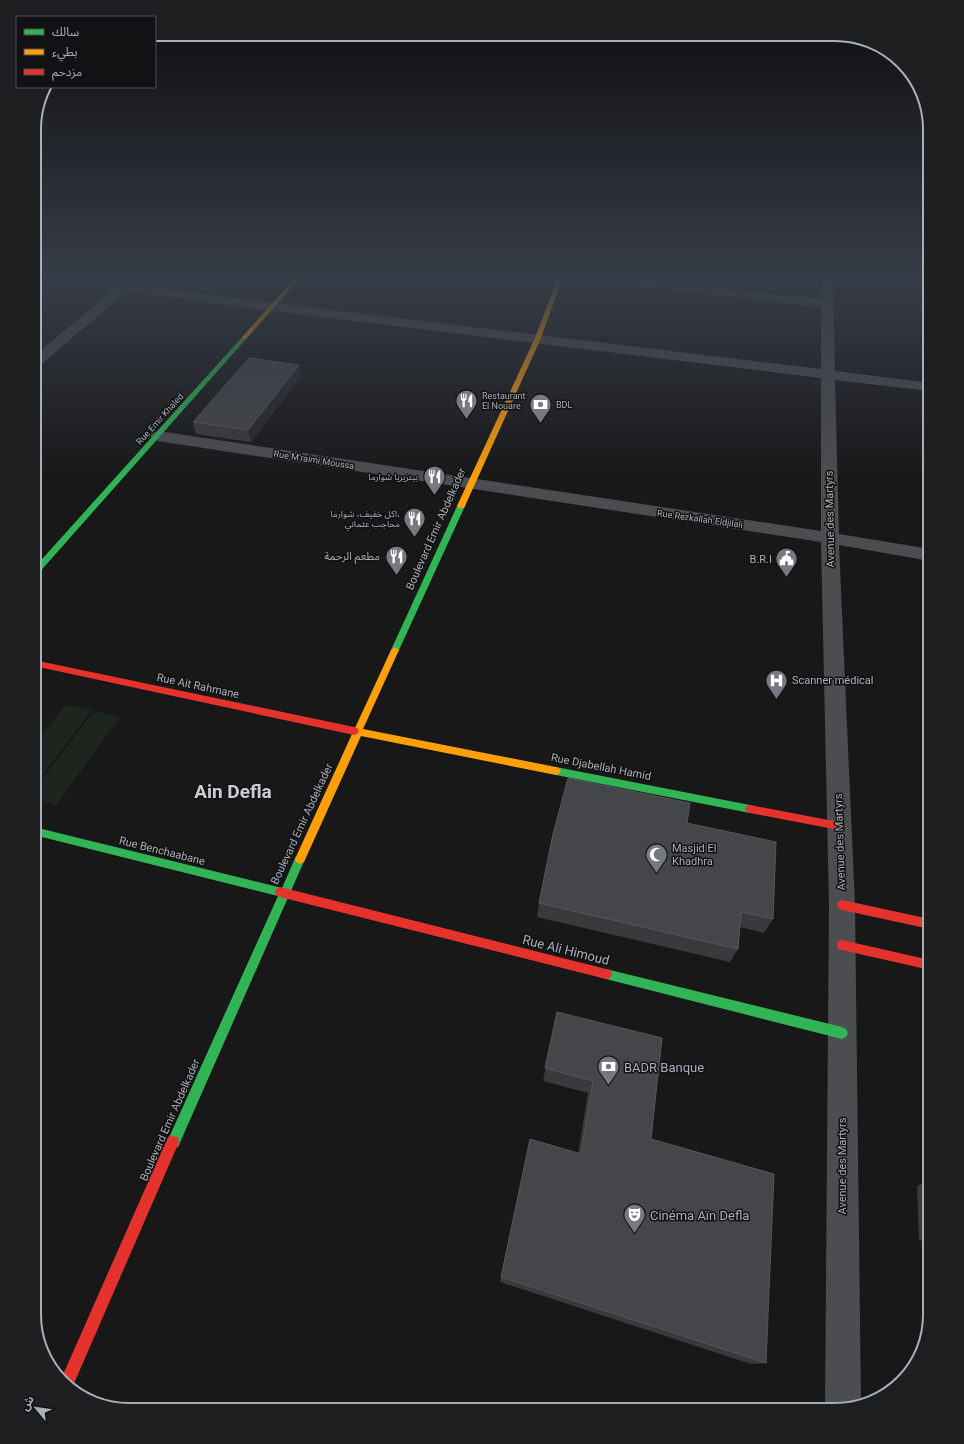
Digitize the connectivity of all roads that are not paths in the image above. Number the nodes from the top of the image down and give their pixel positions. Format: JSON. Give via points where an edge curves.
{"nodes":[{"id":1,"x":56,"y":344,"type":"edge"},
{"id":2,"x":240,"y":344,"type":"edge"},
{"id":3,"x":535,"y":344,"type":"edge"},
{"id":4,"x":589,"y":344,"type":"edge"},
{"id":5,"x":827,"y":344,"type":"edge"},
{"id":6,"x":41,"y":357,"type":"edge"},
{"id":7,"x":827,"y":374,"type":"junction"},
{"id":8,"x":923,"y":386,"type":"edge"},
{"id":9,"x":158,"y":436,"type":"junction"},
{"id":10,"x":470,"y":484,"type":"junction"},
{"id":11,"x":830,"y":538,"type":"junction"},
{"id":12,"x":923,"y":554,"type":"edge"},
{"id":13,"x":41,"y":564,"type":"edge"},
{"id":14,"x":41,"y":664,"type":"edge"},
{"id":15,"x":357,"y":732,"type":"junction"},
{"id":16,"x":839,"y":826,"type":"junction"},
{"id":17,"x":41,"y":834,"type":"edge"},
{"id":18,"x":284,"y":893,"type":"junction"},
{"id":19,"x":842,"y":905,"type":"junction"},
{"id":20,"x":923,"y":922,"type":"edge"},
{"id":21,"x":842,"y":945,"type":"junction"},
{"id":22,"x":923,"y":963,"type":"edge"},
{"id":23,"x":842,"y":1033,"type":"junction"},
{"id":24,"x":69,"y":1379,"type":"edge"},
{"id":25,"x":843,"y":1402,"type":"edge"}],
"edges":[{"from":1,"to":6,"type":"street"},
{"from":2,"to":9,"type":"street","name":"Rue Emir Khaled"},
{"from":3,"to":10,"type":"street","name":"Boulevard Emir Abdelkader"},
{"from":4,"to":7,"type":"street"},
{"from":5,"to":7,"type":"street","name":"Avenue des Martyrs"},
{"from":7,"to":8,"type":"street"},
{"from":7,"to":11,"type":"street","name":"Avenue des Martyrs"},
{"from":9,"to":10,"type":"street","name":"Rue M'raimi Moussa"},
{"from":9,"to":13,"type":"street","name":"Rue Emir Khaled"},
{"from":10,"to":11,"type":"street","name":"Rue Rezkallah Eldjilali"},
{"from":10,"to":15,"type":"street","name":"Boulevard Emir Abdelkader"},
{"from":11,"to":12,"type":"street","name":"Rue Rezkallah Eldjilali"},
{"from":11,"to":16,"type":"street","name":"Avenue des Martyrs"},
{"from":14,"to":15,"type":"street","name":"Rue Ait Rahmane"},
{"from":15,"to":16,"type":"street","name":"Rue Djabellah Hamid"},
{"from":15,"to":18,"type":"street","name":"Boulevard Emir Abdelkader"},
{"from":16,"to":19,"type":"street","name":"Avenue des Martyrs"},
{"from":17,"to":18,"type":"street","name":"Rue Benchaabane"},
{"from":18,"to":23,"type":"street","name":"Rue Ali Himoud"},
{"from":18,"to":24,"type":"street","name":"Boulevard Emir Abdelkader"},
{"from":19,"to":20,"type":"street"},
{"from":19,"to":21,"type":"street","name":"Avenue des Martyrs"},
{"from":21,"to":22,"type":"street"},
{"from":21,"to":23,"type":"street","name":"Avenue des Martyrs"},
{"from":23,"to":25,"type":"street","name":"Avenue des Martyrs"}]}
